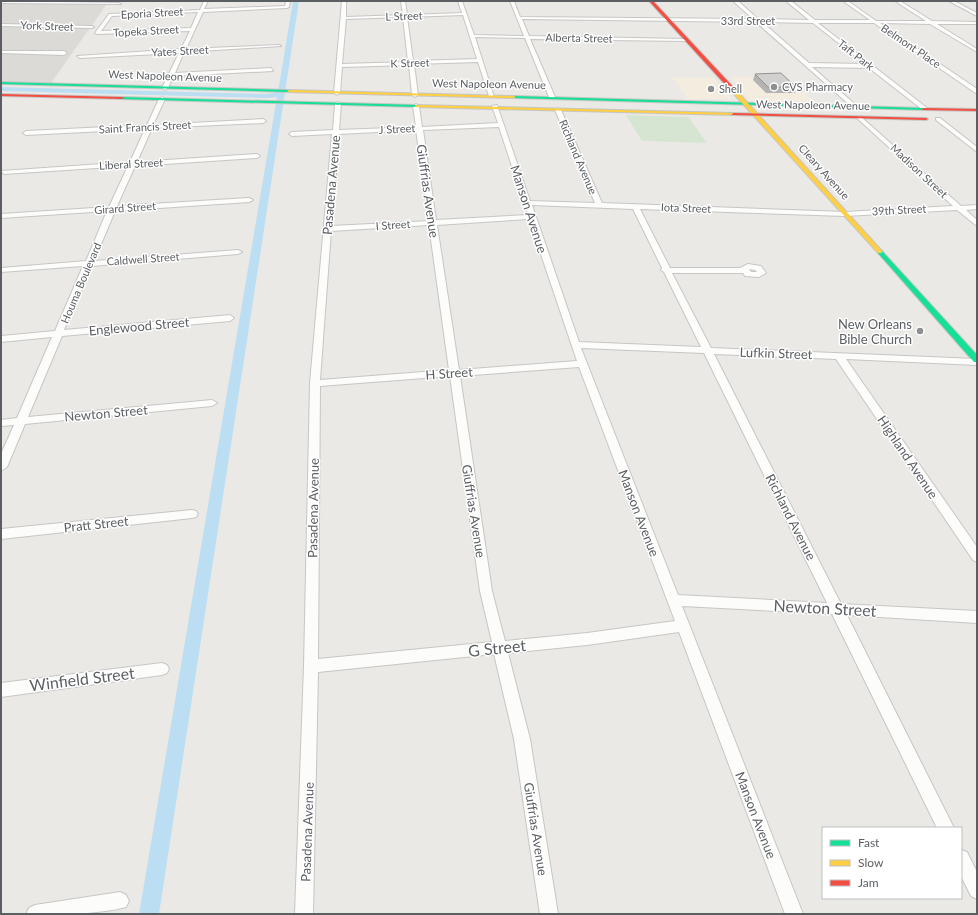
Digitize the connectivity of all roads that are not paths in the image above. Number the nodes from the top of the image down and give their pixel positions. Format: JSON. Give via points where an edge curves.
{"nodes":[{"id":1,"x":206,"y":1,"type":"edge"},
{"id":2,"x":344,"y":1,"type":"edge"},
{"id":3,"x":403,"y":1,"type":"edge"},
{"id":4,"x":460,"y":1,"type":"edge"},
{"id":5,"x":512,"y":1,"type":"edge"},
{"id":6,"x":651,"y":1,"type":"edge"},
{"id":7,"x":735,"y":1,"type":"edge"},
{"id":8,"x":788,"y":1,"type":"edge"},
{"id":9,"x":845,"y":1,"type":"edge"},
{"id":10,"x":897,"y":1,"type":"edge"},
{"id":11,"x":951,"y":1,"type":"edge"},
{"id":12,"x":1,"y":2,"type":"edge"},
{"id":13,"x":288,"y":3,"type":"edge"},
{"id":14,"x":119,"y":4,"type":"dead end"},
{"id":15,"x":202,"y":10,"type":"junction"},
{"id":16,"x":465,"y":14,"type":"junction"},
{"id":17,"x":977,"y":15,"type":"edge"},
{"id":18,"x":405,"y":16,"type":"junction"},
{"id":19,"x":344,"y":18,"type":"junction"},
{"id":20,"x":519,"y":18,"type":"junction"},
{"id":21,"x":669,"y":21,"type":"junction"},
{"id":22,"x":758,"y":21,"type":"junction"},
{"id":23,"x":814,"y":22,"type":"junction"},
{"id":24,"x":876,"y":22,"type":"junction"},
{"id":25,"x":931,"y":22,"type":"junction"},
{"id":26,"x":977,"y":23,"type":"edge"},
{"id":27,"x":1,"y":25,"type":"edge"},
{"id":28,"x":92,"y":27,"type":"dead end"},
{"id":29,"x":194,"y":28,"type":"junction"},
{"id":30,"x":97,"y":33,"type":"joint"},
{"id":31,"x":472,"y":36,"type":"junction"},
{"id":32,"x":526,"y":37,"type":"junction"},
{"id":33,"x":687,"y":40,"type":"junction"},
{"id":34,"x":279,"y":46,"type":"dead end"},
{"id":35,"x":183,"y":51,"type":"junction"},
{"id":36,"x":977,"y":51,"type":"edge"},
{"id":37,"x":1,"y":52,"type":"edge"},
{"id":38,"x":64,"y":53,"type":"dead end"},
{"id":39,"x":80,"y":56,"type":"dead end"},
{"id":40,"x":480,"y":60,"type":"junction"},
{"id":41,"x":410,"y":63,"type":"junction"},
{"id":42,"x":808,"y":65,"type":"junction"},
{"id":43,"x":339,"y":66,"type":"junction"},
{"id":44,"x":870,"y":66,"type":"junction"},
{"id":45,"x":271,"y":70,"type":"dead end"},
{"id":46,"x":170,"y":75,"type":"junction"},
{"id":47,"x":1,"y":84,"type":"edge"},
{"id":48,"x":165,"y":88,"type":"junction"},
{"id":49,"x":977,"y":92,"type":"edge"},
{"id":50,"x":1,"y":95,"type":"edge"},
{"id":51,"x":492,"y":96,"type":"junction"},
{"id":52,"x":522,"y":97,"type":"junction"},
{"id":53,"x":337,"y":98,"type":"junction"},
{"id":54,"x":552,"y":98,"type":"junction"},
{"id":55,"x":162,"y":99,"type":"junction"},
{"id":56,"x":588,"y":99,"type":"junction"},
{"id":57,"x":416,"y":100,"type":"junction"},
{"id":58,"x":700,"y":102,"type":"junction"},
{"id":59,"x":746,"y":103,"type":"junction"},
{"id":60,"x":786,"y":104,"type":"junction"},
{"id":61,"x":854,"y":106,"type":"junction"},
{"id":62,"x":496,"y":107,"type":"junction"},
{"id":63,"x":522,"y":109,"type":"junction"},
{"id":64,"x":914,"y":109,"type":"junction"},
{"id":65,"x":928,"y":109,"type":"junction"},
{"id":66,"x":558,"y":110,"type":"junction"},
{"id":67,"x":587,"y":110,"type":"junction"},
{"id":68,"x":977,"y":110,"type":"edge"},
{"id":69,"x":701,"y":114,"type":"junction"},
{"id":70,"x":757,"y":116,"type":"junction"},
{"id":71,"x":793,"y":117,"type":"junction"},
{"id":72,"x":860,"y":118,"type":"junction"},
{"id":73,"x":925,"y":119,"type":"junction"},
{"id":74,"x":938,"y":120,"type":"junction"},
{"id":75,"x":263,"y":121,"type":"dead end"},
{"id":76,"x":501,"y":125,"type":"junction"},
{"id":77,"x":149,"y":126,"type":"junction"},
{"id":78,"x":419,"y":128,"type":"junction"},
{"id":79,"x":336,"y":132,"type":"junction"},
{"id":80,"x":26,"y":133,"type":"dead end"},
{"id":81,"x":292,"y":134,"type":"dead end"},
{"id":82,"x":977,"y":150,"type":"edge"},
{"id":83,"x":257,"y":156,"type":"dead end"},
{"id":84,"x":132,"y":164,"type":"junction"},
{"id":85,"x":4,"y":172,"type":"dead end"},
{"id":86,"x":250,"y":200,"type":"dead end"},
{"id":87,"x":527,"y":203,"type":"junction"},
{"id":88,"x":599,"y":205,"type":"junction"},
{"id":89,"x":635,"y":206,"type":"junction"},
{"id":90,"x":977,"y":207,"type":"edge"},
{"id":91,"x":958,"y":208,"type":"junction"},
{"id":92,"x":112,"y":209,"type":"junction"},
{"id":93,"x":845,"y":214,"type":"junction"},
{"id":94,"x":1,"y":216,"type":"edge"},
{"id":95,"x":532,"y":217,"type":"junction"},
{"id":96,"x":433,"y":223,"type":"junction"},
{"id":97,"x":977,"y":224,"type":"edge"},
{"id":98,"x":327,"y":229,"type":"junction"},
{"id":99,"x":238,"y":252,"type":"dead end"},
{"id":100,"x":89,"y":263,"type":"junction"},
{"id":101,"x":1,"y":270,"type":"edge"},
{"id":102,"x":665,"y":270,"type":"junction"},
{"id":103,"x":744,"y":271,"type":"dead end"},
{"id":104,"x":230,"y":318,"type":"dead end"},
{"id":105,"x":59,"y":334,"type":"junction"},
{"id":106,"x":1,"y":339,"type":"edge"},
{"id":107,"x":575,"y":345,"type":"junction"},
{"id":108,"x":706,"y":351,"type":"junction"},
{"id":109,"x":839,"y":356,"type":"junction"},
{"id":110,"x":977,"y":361,"type":"edge"},
{"id":111,"x":582,"y":364,"type":"junction"},
{"id":112,"x":454,"y":373,"type":"junction"},
{"id":113,"x":315,"y":383,"type":"junction"},
{"id":114,"x":212,"y":403,"type":"dead end"},
{"id":115,"x":22,"y":421,"type":"junction"},
{"id":116,"x":1,"y":422,"type":"edge"},
{"id":117,"x":1,"y":467,"type":"edge"},
{"id":118,"x":192,"y":514,"type":"dead end"},
{"id":119,"x":1,"y":534,"type":"edge"},
{"id":120,"x":977,"y":557,"type":"edge"},
{"id":121,"x":673,"y":600,"type":"junction"},
{"id":122,"x":837,"y":609,"type":"junction"},
{"id":123,"x":977,"y":617,"type":"edge"},
{"id":124,"x":683,"y":626,"type":"junction"},
{"id":125,"x":500,"y":647,"type":"junction"},
{"id":126,"x":311,"y":666,"type":"junction"},
{"id":127,"x":162,"y":669,"type":"dead end"},
{"id":128,"x":1,"y":690,"type":"edge"},
{"id":129,"x":946,"y":827,"type":"edge"},
{"id":130,"x":962,"y":860,"type":"edge"},
{"id":131,"x":977,"y":890,"type":"edge"},
{"id":132,"x":120,"y":900,"type":"dead end"},
{"id":133,"x":35,"y":914,"type":"edge"},
{"id":134,"x":304,"y":914,"type":"edge"},
{"id":135,"x":549,"y":914,"type":"edge"},
{"id":136,"x":794,"y":914,"type":"edge"}],
"edges":[{"from":1,"to":15,"type":"street"},
{"from":2,"to":19,"type":"street","name":"Pasadena Avenue"},
{"from":3,"to":18,"type":"street","name":"Giuffrias Avenue"},
{"from":4,"to":16,"type":"street"},
{"from":5,"to":20,"type":"street"},
{"from":6,"to":21,"type":"main road","name":"Cleary Avenue"},
{"from":7,"to":22,"type":"street"},
{"from":8,"to":23,"type":"street","name":"Taft Park"},
{"from":9,"to":24,"type":"street","name":"Belmont Place"},
{"from":10,"to":25,"type":"street"},
{"from":11,"to":17,"type":"street"},
{"from":12,"to":14,"type":"street"},
{"from":13,"to":15,"type":"street","name":"Eporia Street","via":[[287,7]]},
{"from":15,"to":29,"type":"street"},
{"from":15,"to":30,"type":"street","name":"Eporia Street","via":[[111,14]]},
{"from":16,"to":18,"type":"street","name":"L Street"},
{"from":16,"to":31,"type":"street"},
{"from":18,"to":19,"type":"street","name":"L Street"},
{"from":18,"to":41,"type":"street","name":"Giuffrias Avenue"},
{"from":19,"to":43,"type":"street","name":"Pasadena Avenue"},
{"from":20,"to":21,"type":"street","name":"33rd Street"},
{"from":20,"to":32,"type":"street"},
{"from":21,"to":22,"type":"street","name":"33rd Street"},
{"from":21,"to":33,"type":"main road","name":"Cleary Avenue"},
{"from":22,"to":23,"type":"street","name":"33rd Street"},
{"from":22,"to":42,"type":"street"},
{"from":23,"to":24,"type":"street","name":"33rd Street"},
{"from":23,"to":44,"type":"street","name":"Taft Park"},
{"from":24,"to":25,"type":"street","name":"33rd Street"},
{"from":24,"to":49,"type":"street","name":"Belmont Place"},
{"from":25,"to":26,"type":"street","name":"33rd Street"},
{"from":25,"to":36,"type":"street"},
{"from":27,"to":28,"type":"street","name":"York Street"},
{"from":29,"to":30,"type":"street","name":"Topeka Street"},
{"from":29,"to":35,"type":"street"},
{"from":31,"to":32,"type":"street","name":"Alberta Street"},
{"from":31,"to":40,"type":"street"},
{"from":32,"to":33,"type":"street","name":"Alberta Street"},
{"from":32,"to":54,"type":"street","via":[[545,76]]},
{"from":33,"to":59,"type":"main road","name":"Cleary Avenue"},
{"from":34,"to":35,"type":"street","name":"Yates Street"},
{"from":35,"to":39,"type":"street","name":"Yates Street"},
{"from":35,"to":46,"type":"street"},
{"from":37,"to":38,"type":"street"},
{"from":40,"to":41,"type":"street","name":"K Street"},
{"from":40,"to":51,"type":"street"},
{"from":41,"to":43,"type":"street","name":"K Street"},
{"from":41,"to":57,"type":"street","name":"Giuffrias Avenue"},
{"from":42,"to":44,"type":"street"},
{"from":42,"to":61,"type":"street"},
{"from":43,"to":53,"type":"street","name":"Pasadena Avenue"},
{"from":44,"to":65,"type":"street","name":"Taft Park"},
{"from":45,"to":46,"type":"street"},
{"from":46,"to":48,"type":"street"},
{"from":47,"to":48,"type":"main road","name":"West Napoleon Avenue"},
{"from":48,"to":53,"type":"main road","name":"West Napoleon Avenue","via":[[291,91]]},
{"from":50,"to":55,"type":"main road","name":"West Napoleon Avenue"},
{"from":51,"to":52,"type":"main road","name":"West Napoleon Avenue"},
{"from":51,"to":57,"type":"main road","name":"West Napoleon Avenue"},
{"from":52,"to":54,"type":"main road","name":"West Napoleon Avenue"},
{"from":52,"to":63,"type":"main road","via":[[539,102],[536,106]]},
{"from":53,"to":55,"type":"main road","name":"West Napoleon Avenue","via":[[282,102]]},
{"from":53,"to":57,"type":"main road","name":"West Napoleon Avenue"},
{"from":53,"to":79,"type":"street","name":"Pasadena Avenue"},
{"from":54,"to":56,"type":"main road","name":"West Napoleon Avenue"},
{"from":55,"to":77,"type":"street","name":"Houma Boulevard"},
{"from":56,"to":58,"type":"main road","name":"West Napoleon Avenue"},
{"from":56,"to":67,"type":"main road","via":[[572,103]]},
{"from":57,"to":62,"type":"main road","name":"West Napoleon Avenue"},
{"from":57,"to":78,"type":"street","name":"Giuffrias Avenue"},
{"from":58,"to":59,"type":"main road","name":"West Napoleon Avenue"},
{"from":58,"to":69,"type":"main road","via":[[717,108]]},
{"from":59,"to":60,"type":"main road","name":"West Napoleon Avenue"},
{"from":59,"to":70,"type":"main road","name":"Cleary Avenue"},
{"from":60,"to":61,"type":"main road","name":"West Napoleon Avenue"},
{"from":60,"to":71,"type":"main road","via":[[771,110]]},
{"from":61,"to":64,"type":"main road","name":"West Napoleon Avenue"},
{"from":62,"to":63,"type":"main road","name":"West Napoleon Avenue"},
{"from":62,"to":76,"type":"street","name":"Manson Avenue"},
{"from":63,"to":66,"type":"main road","name":"West Napoleon Avenue"},
{"from":64,"to":65,"type":"main road","name":"West Napoleon Avenue"},
{"from":64,"to":73,"type":"main road","via":[[905,112]]},
{"from":65,"to":68,"type":"main road","name":"West Napoleon Avenue"},
{"from":65,"to":74,"type":"main road","name":"West Napoleon Avenue","via":[[956,115],[952,120]]},
{"from":66,"to":67,"type":"main road","name":"West Napoleon Avenue"},
{"from":66,"to":88,"type":"street","name":"Richland Avenue"},
{"from":67,"to":69,"type":"main road","name":"West Napoleon Avenue"},
{"from":69,"to":70,"type":"main road","name":"West Napoleon Avenue"},
{"from":70,"to":71,"type":"main road","name":"West Napoleon Avenue"},
{"from":70,"to":93,"type":"main road","name":"Cleary Avenue"},
{"from":71,"to":72,"type":"main road","name":"West Napoleon Avenue"},
{"from":72,"to":73,"type":"main road","name":"West Napoleon Avenue"},
{"from":72,"to":91,"type":"street","name":"Madison Street"},
{"from":73,"to":74,"type":"main road","name":"West Napoleon Avenue"},
{"from":74,"to":82,"type":"street"},
{"from":75,"to":77,"type":"street","name":"Saint Francis Street"},
{"from":76,"to":78,"type":"street","name":"J Street"},
{"from":76,"to":87,"type":"street","name":"Manson Avenue"},
{"from":77,"to":80,"type":"street","name":"Saint Francis Street"},
{"from":77,"to":84,"type":"street","name":"Houma Boulevard"},
{"from":78,"to":79,"type":"street","name":"J Street"},
{"from":78,"to":96,"type":"street","name":"Giuffrias Avenue"},
{"from":79,"to":81,"type":"street","name":"J Street"},
{"from":79,"to":98,"type":"street","name":"Pasadena Avenue"},
{"from":83,"to":84,"type":"street","name":"Liberal Street"},
{"from":84,"to":85,"type":"street","name":"Liberal Street"},
{"from":84,"to":92,"type":"street","name":"Houma Boulevard"},
{"from":86,"to":92,"type":"street","name":"Girard Street"},
{"from":87,"to":88,"type":"street","name":"Iota Street"},
{"from":87,"to":95,"type":"street","name":"Manson Avenue"},
{"from":88,"to":89,"type":"street","name":"Iota Street"},
{"from":89,"to":93,"type":"street","name":"Iota Street"},
{"from":89,"to":102,"type":"street","name":"Richland Avenue"},
{"from":90,"to":91,"type":"street","name":"39th Street"},
{"from":91,"to":93,"type":"street","name":"39th Street"},
{"from":91,"to":97,"type":"street","name":"Madison Street"},
{"from":92,"to":94,"type":"street","name":"Girard Street"},
{"from":92,"to":100,"type":"street","name":"Houma Boulevard"},
{"from":93,"to":110,"type":"main road","name":"Cleary Avenue"},
{"from":95,"to":96,"type":"street","name":"I Street"},
{"from":95,"to":107,"type":"street","name":"Manson Avenue"},
{"from":96,"to":98,"type":"street","name":"I Street"},
{"from":96,"to":112,"type":"street","name":"Giuffrias Avenue"},
{"from":98,"to":113,"type":"street","name":"Pasadena Avenue"},
{"from":99,"to":100,"type":"street","name":"Caldwell Street"},
{"from":100,"to":101,"type":"street","name":"Caldwell Street"},
{"from":100,"to":105,"type":"street","name":"Houma Boulevard"},
{"from":102,"to":103,"type":"street"},
{"from":102,"to":108,"type":"street","name":"Richland Avenue"},
{"from":104,"to":105,"type":"street","name":"Englewood Street"},
{"from":105,"to":106,"type":"street","name":"Englewood Street"},
{"from":105,"to":115,"type":"street","name":"Houma Boulevard"},
{"from":107,"to":108,"type":"street","name":"Lufkin Street"},
{"from":107,"to":111,"type":"street","name":"Manson Avenue"},
{"from":108,"to":109,"type":"street","name":"Lufkin Street"},
{"from":108,"to":122,"type":"street","name":"Richland Avenue"},
{"from":109,"to":110,"type":"street","name":"Lufkin Street"},
{"from":109,"to":120,"type":"street","name":"Highland Avenue"},
{"from":111,"to":112,"type":"street","name":"H Street"},
{"from":111,"to":121,"type":"street","name":"Manson Avenue"},
{"from":112,"to":113,"type":"street","name":"H Street"},
{"from":112,"to":125,"type":"street","name":"Giuffrias Avenue","via":[[486,590]]},
{"from":113,"to":126,"type":"street","name":"Pasadena Avenue"},
{"from":114,"to":115,"type":"street","name":"Newton Street"},
{"from":115,"to":116,"type":"street","name":"Newton Street"},
{"from":115,"to":117,"type":"street","name":"Houma Boulevard"},
{"from":118,"to":119,"type":"street","name":"Pratt Street"},
{"from":121,"to":122,"type":"street","name":"Newton Street"},
{"from":121,"to":124,"type":"street","name":"Manson Avenue"},
{"from":122,"to":123,"type":"street","name":"Newton Street"},
{"from":122,"to":129,"type":"street","name":"Richland Avenue"},
{"from":124,"to":125,"type":"street","name":"G Street"},
{"from":124,"to":136,"type":"street","name":"Manson Avenue"},
{"from":125,"to":126,"type":"street","name":"G Street"},
{"from":125,"to":135,"type":"street","name":"Giuffrias Avenue","via":[[522,739]]},
{"from":126,"to":134,"type":"street","name":"Pasadena Avenue"},
{"from":127,"to":128,"type":"street","name":"Winfield Street"},
{"from":130,"to":131,"type":"street"},
{"from":132,"to":133,"type":"street"}]}
